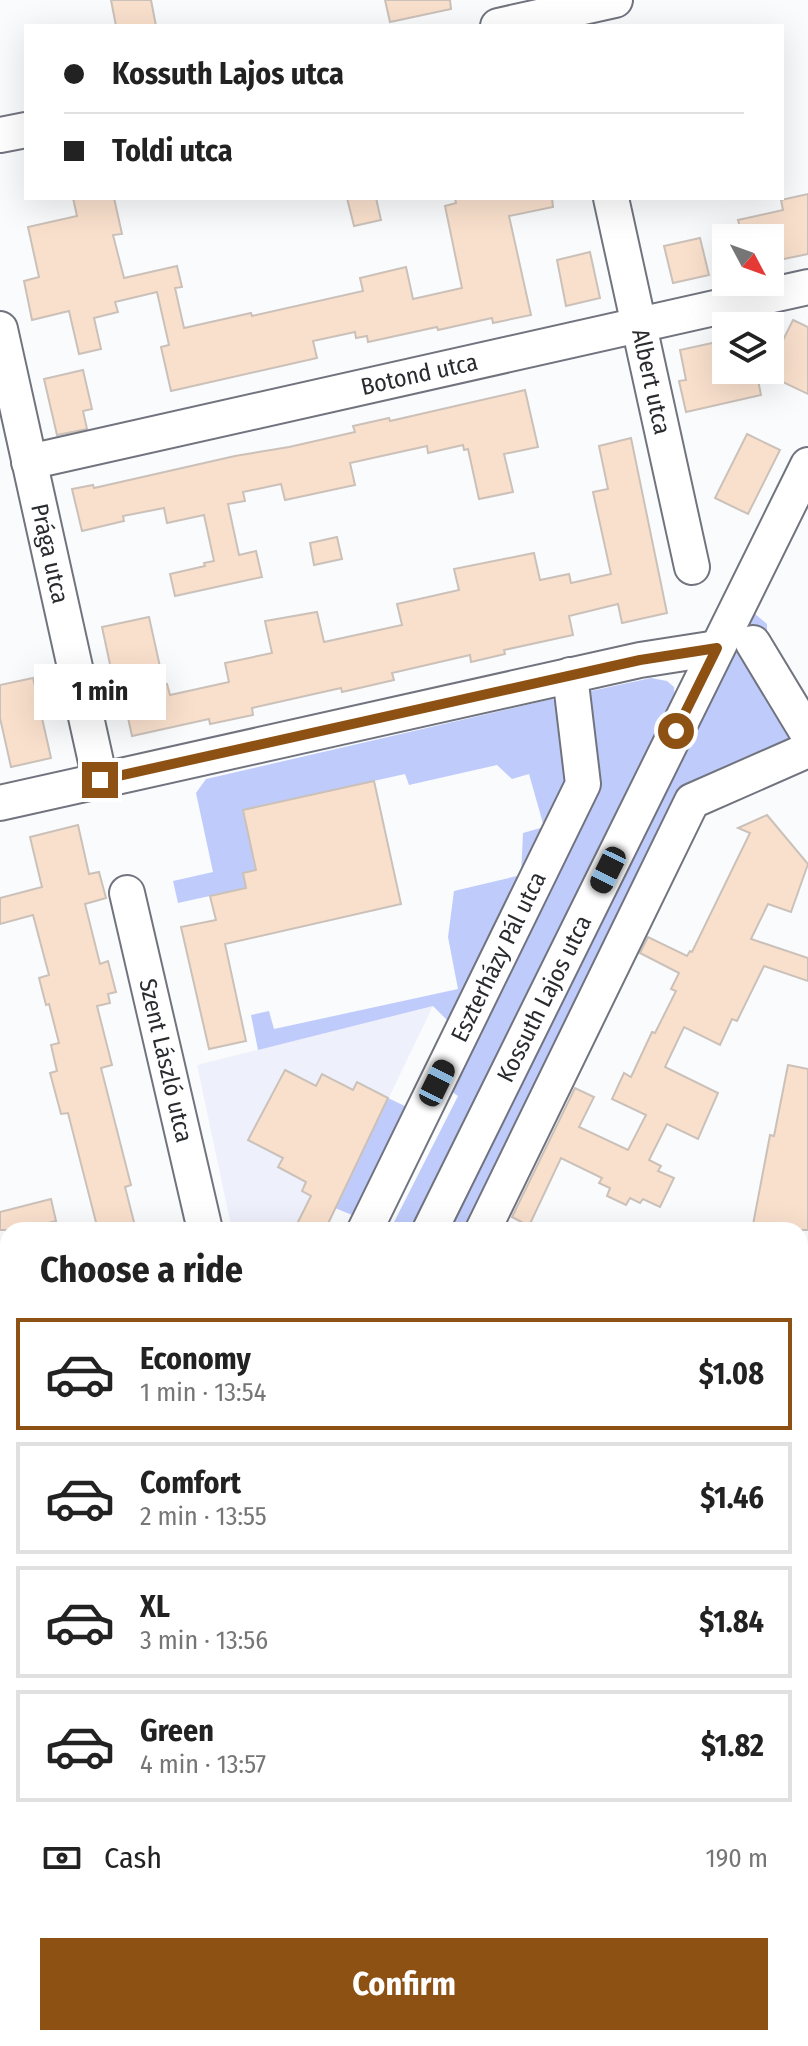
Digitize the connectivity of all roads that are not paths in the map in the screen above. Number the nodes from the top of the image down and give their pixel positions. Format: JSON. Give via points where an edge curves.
{"nodes":[{"id":1,"x":615,"y":0,"type":"edge"},
{"id":2,"x":570,"y":12,"type":"edge"},
{"id":3,"x":508,"y":24,"type":"edge"},
{"id":4,"x":24,"y":130,"type":"edge"},
{"id":5,"x":0,"y":135,"type":"edge"},
{"id":6,"x":611,"y":200,"type":"edge"},
{"id":7,"x":808,"y":287,"type":"edge"},
{"id":8,"x":639,"y":325,"type":"junction"},
{"id":9,"x":0,"y":329,"type":"edge"},
{"id":10,"x":29,"y":462,"type":"junction"},
{"id":11,"x":808,"y":465,"type":"edge"},
{"id":12,"x":692,"y":567,"type":"dead end"},
{"id":13,"x":753,"y":643,"type":"dead end"},
{"id":14,"x":717,"y":648,"type":"junction"},
{"id":15,"x":570,"y":675,"type":"junction"},
{"id":16,"x":808,"y":734,"type":"edge"},
{"id":17,"x":808,"y":750,"type":"edge"},
{"id":18,"x":100,"y":780,"type":"junction"},
{"id":19,"x":0,"y":803,"type":"edge"},
{"id":20,"x":127,"y":893,"type":"dead end"},
{"id":21,"x":203,"y":1222,"type":"edge"},
{"id":22,"x":369,"y":1222,"type":"edge"},
{"id":23,"x":434,"y":1222,"type":"edge"},
{"id":24,"x":487,"y":1222,"type":"edge"}],
"edges":[{"from":1,"to":2,"type":"street"},
{"from":2,"to":3,"type":"street"},
{"from":4,"to":5,"type":"street"},
{"from":6,"to":8,"type":"street","name":"Albert utca"},
{"from":7,"to":8,"type":"street","name":"Botond utca"},
{"from":8,"to":10,"type":"street","name":"Botond utca"},
{"from":8,"to":12,"type":"street","name":"Albert utca"},
{"from":9,"to":10,"type":"street","name":"Prága utca"},
{"from":10,"to":18,"type":"street","name":"Prága utca"},
{"from":11,"to":14,"type":"street","name":"Kossuth Lajos utca"},
{"from":13,"to":16,"type":"street"},
{"from":14,"to":15,"type":"street"},
{"from":14,"to":23,"type":"street","name":"Kossuth Lajos utca"},
{"from":15,"to":18,"type":"street"},
{"from":15,"to":22,"type":"street","name":"Eszterházy Pál utca","via":[[583,784]]},
{"from":17,"to":24,"type":"street","name":"Kossuth Lajos utca","via":[[692,801]]},
{"from":18,"to":19,"type":"street"},
{"from":20,"to":21,"type":"street","name":"Szent László utca"}]}
